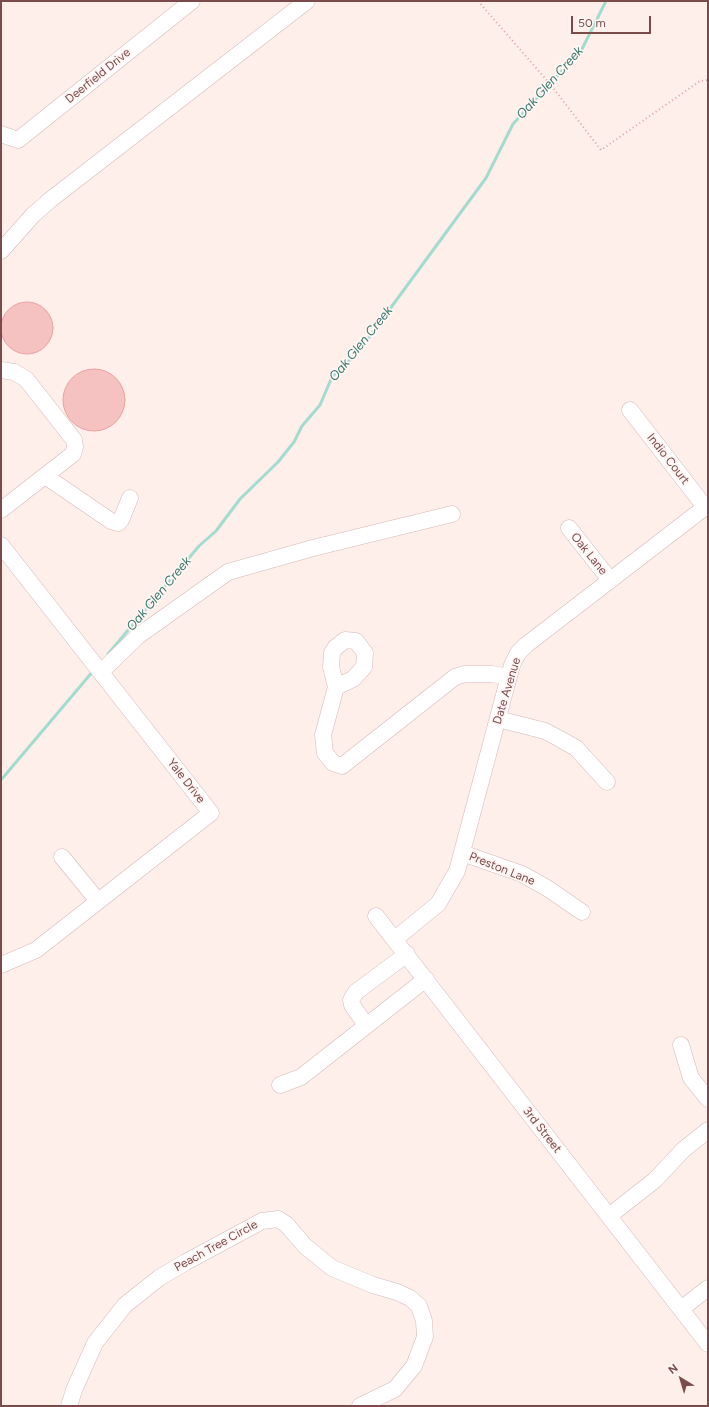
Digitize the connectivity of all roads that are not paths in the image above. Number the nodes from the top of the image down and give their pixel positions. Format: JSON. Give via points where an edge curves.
{"nodes":[{"id":1,"x":192,"y":1,"type":"edge"},
{"id":2,"x":307,"y":1,"type":"edge"},
{"id":3,"x":1,"y":134,"type":"edge"},
{"id":4,"x":1,"y":251,"type":"edge"},
{"id":5,"x":1,"y":370,"type":"edge"},
{"id":6,"x":630,"y":410,"type":"dead end"},
{"id":7,"x":45,"y":476,"type":"junction"},
{"id":8,"x":130,"y":498,"type":"dead end"},
{"id":9,"x":707,"y":506,"type":"edge"},
{"id":10,"x":1,"y":510,"type":"edge"},
{"id":11,"x":452,"y":514,"type":"dead end"},
{"id":12,"x":569,"y":528,"type":"dead end"},
{"id":13,"x":1,"y":545,"type":"edge"},
{"id":14,"x":610,"y":580,"type":"junction"},
{"id":15,"x":101,"y":672,"type":"junction"},
{"id":16,"x":509,"y":677,"type":"junction"},
{"id":17,"x":336,"y":687,"type":"dead end"},
{"id":18,"x":498,"y":719,"type":"junction"},
{"id":19,"x":607,"y":782,"type":"dead end"},
{"id":20,"x":462,"y":853,"type":"junction"},
{"id":21,"x":62,"y":857,"type":"dead end"},
{"id":22,"x":98,"y":901,"type":"junction"},
{"id":23,"x":582,"y":912,"type":"dead end"},
{"id":24,"x":376,"y":916,"type":"dead end"},
{"id":25,"x":395,"y":939,"type":"junction"},
{"id":26,"x":407,"y":954,"type":"junction"},
{"id":27,"x":1,"y":965,"type":"edge"},
{"id":28,"x":426,"y":979,"type":"junction"},
{"id":29,"x":366,"y":1025,"type":"junction"},
{"id":30,"x":681,"y":1045,"type":"dead end"},
{"id":31,"x":280,"y":1084,"type":"dead end"},
{"id":32,"x":708,"y":1099,"type":"edge"},
{"id":33,"x":708,"y":1130,"type":"edge"},
{"id":34,"x":609,"y":1216,"type":"junction"},
{"id":35,"x":708,"y":1288,"type":"edge"},
{"id":36,"x":681,"y":1309,"type":"junction"},
{"id":37,"x":708,"y":1344,"type":"edge"},
{"id":38,"x":69,"y":1406,"type":"edge"},
{"id":39,"x":360,"y":1406,"type":"edge"}],
"edges":[{"from":1,"to":3,"type":"street","name":"Deerfield Drive","via":[[18,140]]},
{"from":2,"to":4,"type":"street","via":[[50,200]]},
{"from":5,"to":7,"type":"street","via":[[14,372],[26,379],[74,440],[73,454]]},
{"from":6,"to":9,"type":"street","name":"Indio Court"},
{"from":7,"to":8,"type":"street","via":[[111,522],[118,523],[122,520]]},
{"from":7,"to":10,"type":"street"},
{"from":9,"to":14,"type":"street","name":"Date Avenue"},
{"from":11,"to":15,"type":"street","via":[[228,572],[138,636]]},
{"from":12,"to":14,"type":"street","name":"Oak Lane"},
{"from":13,"to":15,"type":"street","name":"Yale Drive"},
{"from":14,"to":16,"type":"street","name":"Date Avenue","via":[[526,645],[518,654]]},
{"from":15,"to":22,"type":"street","name":"Yale Drive","via":[[211,813]]},
{"from":16,"to":17,"type":"street","via":[[492,674],[465,674],[455,677],[342,766],[337,766],[329,758],[323,744]]},
{"from":16,"to":18,"type":"street","name":"Date Avenue"},
{"from":18,"to":19,"type":"street","via":[[545,731],[570,745],[584,756]]},
{"from":18,"to":20,"type":"street","name":"Date Avenue"},
{"from":20,"to":23,"type":"street","name":"Preston Lane","via":[[522,874]]},
{"from":20,"to":25,"type":"street","name":"Date Avenue","via":[[457,871],[438,904]]},
{"from":21,"to":22,"type":"street"},
{"from":22,"to":27,"type":"street","name":"Yale Drive","via":[[36,950]]},
{"from":24,"to":25,"type":"street","name":"3rd Street"},
{"from":25,"to":26,"type":"street","name":"3rd Street"},
{"from":26,"to":28,"type":"street","name":"3rd Street"},
{"from":26,"to":29,"type":"street","via":[[356,992],[351,1000],[352,1006]]},
{"from":28,"to":29,"type":"street"},
{"from":28,"to":34,"type":"street","name":"3rd Street"},
{"from":29,"to":31,"type":"street","via":[[301,1076]]},
{"from":30,"to":32,"type":"street","via":[[691,1078]]},
{"from":33,"to":34,"type":"street","via":[[683,1150],[655,1180]]},
{"from":34,"to":36,"type":"street","name":"3rd Street"},
{"from":35,"to":36,"type":"street"},
{"from":36,"to":37,"type":"street","name":"3rd Street"},
{"from":38,"to":39,"type":"street","name":"Peach Tree Circle","via":[[95,1343],[130,1300],[159,1278],[249,1227],[278,1218],[305,1246],[332,1268],[372,1285],[397,1292],[410,1298],[418,1306],[424,1321],[425,1336],[414,1366],[395,1389]]}]}
